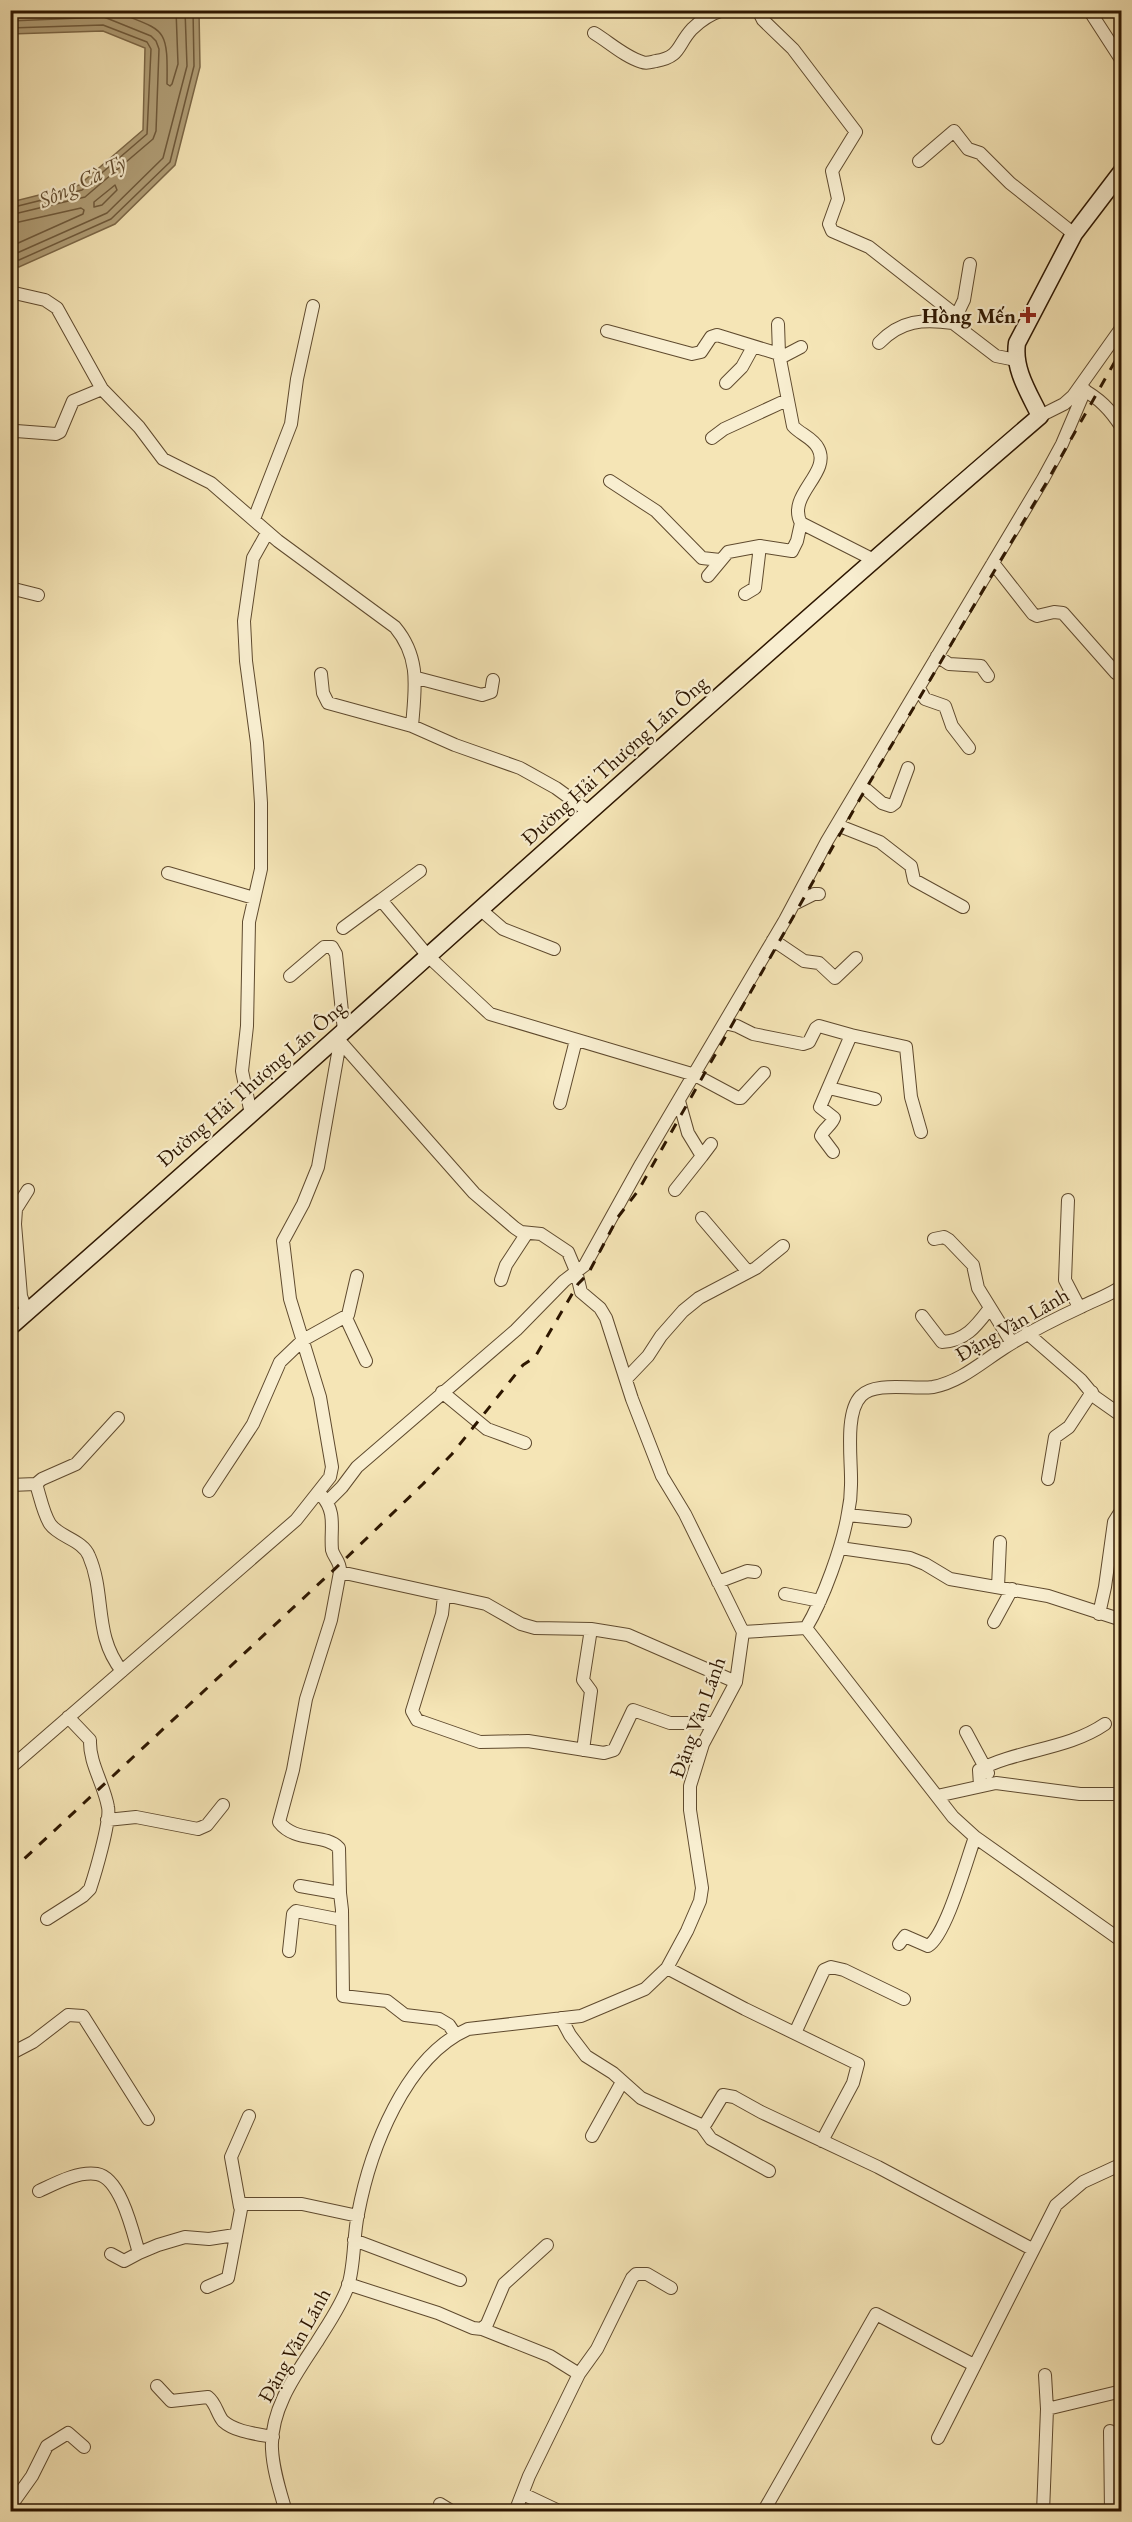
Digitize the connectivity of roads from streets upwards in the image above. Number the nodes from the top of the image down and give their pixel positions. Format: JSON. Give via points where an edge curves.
{"nodes":[{"id":1,"x":723,"y":10,"type":"edge"},
{"id":2,"x":758,"y":10,"type":"edge"},
{"id":3,"x":1089,"y":10,"type":"edge"},
{"id":4,"x":594,"y":33,"type":"dead end"},
{"id":5,"x":1122,"y":61,"type":"edge"},
{"id":6,"x":919,"y":161,"type":"dead end"},
{"id":7,"x":1122,"y":171,"type":"edge"},
{"id":8,"x":1074,"y":234,"type":"junction"},
{"id":9,"x":970,"y":264,"type":"dead end"},
{"id":10,"x":10,"y":292,"type":"edge"},
{"id":11,"x":313,"y":306,"type":"dead end"},
{"id":12,"x":955,"y":319,"type":"junction"},
{"id":13,"x":778,"y":324,"type":"dead end"},
{"id":14,"x":1122,"y":327,"type":"edge"},
{"id":15,"x":607,"y":331,"type":"dead end"},
{"id":16,"x":879,"y":343,"type":"dead end"},
{"id":17,"x":753,"y":347,"type":"junction"},
{"id":18,"x":801,"y":347,"type":"dead end"},
{"id":19,"x":779,"y":356,"type":"junction"},
{"id":20,"x":1016,"y":360,"type":"junction"},
{"id":21,"x":726,"y":383,"type":"dead end"},
{"id":22,"x":102,"y":389,"type":"junction"},
{"id":23,"x":1082,"y":389,"type":"junction"},
{"id":24,"x":787,"y":400,"type":"junction"},
{"id":25,"x":1040,"y":416,"type":"junction"},
{"id":26,"x":1122,"y":428,"type":"edge"},
{"id":27,"x":712,"y":438,"type":"dead end"},
{"id":28,"x":10,"y":444,"type":"edge"},
{"id":29,"x":610,"y":481,"type":"dead end"},
{"id":30,"x":254,"y":519,"type":"junction"},
{"id":31,"x":801,"y":523,"type":"junction"},
{"id":32,"x":267,"y":533,"type":"junction"},
{"id":33,"x":760,"y":546,"type":"junction"},
{"id":34,"x":720,"y":560,"type":"junction"},
{"id":35,"x":873,"y":560,"type":"junction"},
{"id":36,"x":993,"y":563,"type":"junction"},
{"id":37,"x":708,"y":576,"type":"dead end"},
{"id":38,"x":10,"y":588,"type":"edge"},
{"id":39,"x":38,"y":594,"type":"dead end"},
{"id":40,"x":745,"y":594,"type":"dead end"},
{"id":41,"x":938,"y":656,"type":"junction"},
{"id":42,"x":1116,"y":673,"type":"dead end"},
{"id":43,"x":321,"y":674,"type":"dead end"},
{"id":44,"x":988,"y":676,"type":"dead end"},
{"id":45,"x":417,"y":678,"type":"junction"},
{"id":46,"x":493,"y":680,"type":"dead end"},
{"id":47,"x":919,"y":688,"type":"junction"},
{"id":48,"x":412,"y":726,"type":"junction"},
{"id":49,"x":969,"y":748,"type":"dead end"},
{"id":50,"x":908,"y":768,"type":"dead end"},
{"id":51,"x":861,"y":785,"type":"junction"},
{"id":52,"x":589,"y":812,"type":"junction"},
{"id":53,"x":837,"y":825,"type":"junction"},
{"id":54,"x":420,"y":871,"type":"dead end"},
{"id":55,"x":168,"y":873,"type":"dead end"},
{"id":56,"x":819,"y":894,"type":"dead end"},
{"id":57,"x":254,"y":898,"type":"junction"},
{"id":58,"x":381,"y":900,"type":"junction"},
{"id":59,"x":794,"y":904,"type":"junction"},
{"id":60,"x":963,"y":906,"type":"dead end"},
{"id":61,"x":481,"y":910,"type":"junction"},
{"id":62,"x":343,"y":928,"type":"dead end"},
{"id":63,"x":773,"y":940,"type":"junction"},
{"id":64,"x":554,"y":949,"type":"dead end"},
{"id":65,"x":428,"y":956,"type":"junction"},
{"id":66,"x":856,"y":958,"type":"dead end"},
{"id":67,"x":290,"y":976,"type":"dead end"},
{"id":68,"x":725,"y":1023,"type":"junction"},
{"id":69,"x":851,"y":1035,"type":"junction"},
{"id":70,"x":340,"y":1037,"type":"junction"},
{"id":71,"x":576,"y":1040,"type":"junction"},
{"id":72,"x":764,"y":1073,"type":"dead end"},
{"id":73,"x":695,"y":1075,"type":"junction"},
{"id":74,"x":829,"y":1088,"type":"junction"},
{"id":75,"x":875,"y":1099,"type":"dead end"},
{"id":76,"x":679,"y":1101,"type":"junction"},
{"id":77,"x":560,"y":1103,"type":"dead end"},
{"id":78,"x":251,"y":1114,"type":"junction"},
{"id":79,"x":921,"y":1132,"type":"dead end"},
{"id":80,"x":711,"y":1144,"type":"dead end"},
{"id":81,"x":834,"y":1152,"type":"dead end"},
{"id":82,"x":702,"y":1156,"type":"junction"},
{"id":83,"x":28,"y":1190,"type":"dead end"},
{"id":84,"x":675,"y":1190,"type":"dead end"},
{"id":85,"x":1068,"y":1200,"type":"dead end"},
{"id":86,"x":702,"y":1218,"type":"dead end"},
{"id":87,"x":13,"y":1224,"type":"edge"},
{"id":88,"x":527,"y":1233,"type":"junction"},
{"id":89,"x":934,"y":1239,"type":"dead end"},
{"id":90,"x":783,"y":1246,"type":"dead end"},
{"id":91,"x":576,"y":1271,"type":"junction"},
{"id":92,"x":748,"y":1272,"type":"junction"},
{"id":93,"x":357,"y":1276,"type":"dead end"},
{"id":94,"x":501,"y":1280,"type":"dead end"},
{"id":95,"x":1122,"y":1286,"type":"edge"},
{"id":96,"x":1079,"y":1307,"type":"junction"},
{"id":97,"x":990,"y":1308,"type":"junction"},
{"id":98,"x":27,"y":1312,"type":"junction"},
{"id":99,"x":922,"y":1316,"type":"dead end"},
{"id":100,"x":346,"y":1318,"type":"junction"},
{"id":101,"x":10,"y":1327,"type":"edge"},
{"id":102,"x":1028,"y":1333,"type":"junction"},
{"id":103,"x":303,"y":1340,"type":"junction"},
{"id":104,"x":1012,"y":1343,"type":"junction"},
{"id":105,"x":366,"y":1361,"type":"dead end"},
{"id":106,"x":626,"y":1379,"type":"junction"},
{"id":107,"x":442,"y":1392,"type":"junction"},
{"id":108,"x":1092,"y":1392,"type":"junction"},
{"id":109,"x":1122,"y":1416,"type":"edge"},
{"id":110,"x":118,"y":1418,"type":"dead end"},
{"id":111,"x":525,"y":1443,"type":"dead end"},
{"id":112,"x":1048,"y":1479,"type":"dead end"},
{"id":113,"x":36,"y":1484,"type":"junction"},
{"id":114,"x":10,"y":1485,"type":"edge"},
{"id":115,"x":209,"y":1491,"type":"dead end"},
{"id":116,"x":323,"y":1497,"type":"junction"},
{"id":117,"x":1119,"y":1514,"type":"dead end"},
{"id":118,"x":848,"y":1515,"type":"junction"},
{"id":119,"x":905,"y":1521,"type":"dead end"},
{"id":120,"x":1000,"y":1542,"type":"dead end"},
{"id":121,"x":840,"y":1548,"type":"junction"},
{"id":122,"x":340,"y":1572,"type":"junction"},
{"id":123,"x":755,"y":1572,"type":"dead end"},
{"id":124,"x":718,"y":1582,"type":"junction"},
{"id":125,"x":998,"y":1587,"type":"junction"},
{"id":126,"x":1012,"y":1589,"type":"junction"},
{"id":127,"x":785,"y":1594,"type":"dead end"},
{"id":128,"x":444,"y":1596,"type":"junction"},
{"id":129,"x":820,"y":1601,"type":"junction"},
{"id":130,"x":1099,"y":1614,"type":"junction"},
{"id":131,"x":1122,"y":1620,"type":"edge"},
{"id":132,"x":994,"y":1622,"type":"dead end"},
{"id":133,"x":806,"y":1628,"type":"junction"},
{"id":134,"x":591,"y":1629,"type":"junction"},
{"id":135,"x":743,"y":1632,"type":"junction"},
{"id":136,"x":122,"y":1671,"type":"junction"},
{"id":137,"x":736,"y":1682,"type":"junction"},
{"id":138,"x":68,"y":1717,"type":"junction"},
{"id":139,"x":713,"y":1723,"type":"junction"},
{"id":140,"x":1105,"y":1724,"type":"dead end"},
{"id":141,"x":966,"y":1732,"type":"dead end"},
{"id":142,"x":583,"y":1750,"type":"junction"},
{"id":143,"x":10,"y":1767,"type":"edge"},
{"id":144,"x":984,"y":1767,"type":"junction"},
{"id":145,"x":996,"y":1783,"type":"junction"},
{"id":146,"x":980,"y":1785,"type":"junction"},
{"id":147,"x":1122,"y":1794,"type":"edge"},
{"id":148,"x":937,"y":1796,"type":"junction"},
{"id":149,"x":223,"y":1805,"type":"dead end"},
{"id":150,"x":108,"y":1820,"type":"junction"},
{"id":151,"x":975,"y":1837,"type":"junction"},
{"id":152,"x":300,"y":1886,"type":"dead end"},
{"id":153,"x":340,"y":1893,"type":"junction"},
{"id":154,"x":47,"y":1919,"type":"dead end"},
{"id":155,"x":342,"y":1920,"type":"junction"},
{"id":156,"x":1122,"y":1941,"type":"edge"},
{"id":157,"x":899,"y":1944,"type":"dead end"},
{"id":158,"x":289,"y":1951,"type":"dead end"},
{"id":159,"x":667,"y":1968,"type":"junction"},
{"id":160,"x":904,"y":1999,"type":"dead end"},
{"id":161,"x":561,"y":2018,"type":"junction"},
{"id":162,"x":795,"y":2033,"type":"junction"},
{"id":163,"x":455,"y":2034,"type":"junction"},
{"id":164,"x":10,"y":2054,"type":"edge"},
{"id":165,"x":622,"y":2082,"type":"junction"},
{"id":166,"x":249,"y":2116,"type":"dead end"},
{"id":167,"x":148,"y":2119,"type":"dead end"},
{"id":168,"x":701,"y":2125,"type":"junction"},
{"id":169,"x":592,"y":2136,"type":"dead end"},
{"id":170,"x":822,"y":2141,"type":"junction"},
{"id":171,"x":1122,"y":2164,"type":"edge"},
{"id":172,"x":769,"y":2171,"type":"dead end"},
{"id":173,"x":39,"y":2191,"type":"dead end"},
{"id":174,"x":240,"y":2207,"type":"junction"},
{"id":175,"x":358,"y":2216,"type":"junction"},
{"id":176,"x":236,"y":2235,"type":"junction"},
{"id":177,"x":354,"y":2240,"type":"junction"},
{"id":178,"x":547,"y":2246,"type":"dead end"},
{"id":179,"x":1032,"y":2249,"type":"junction"},
{"id":180,"x":139,"y":2253,"type":"junction"},
{"id":181,"x":111,"y":2254,"type":"dead end"},
{"id":182,"x":460,"y":2280,"type":"dead end"},
{"id":183,"x":348,"y":2284,"type":"junction"},
{"id":184,"x":207,"y":2287,"type":"dead end"},
{"id":185,"x":671,"y":2288,"type":"dead end"},
{"id":186,"x":482,"y":2329,"type":"junction"},
{"id":187,"x":974,"y":2366,"type":"junction"},
{"id":188,"x":579,"y":2374,"type":"junction"},
{"id":189,"x":1045,"y":2374,"type":"dead end"},
{"id":190,"x":157,"y":2386,"type":"dead end"},
{"id":191,"x":1122,"y":2391,"type":"edge"},
{"id":192,"x":1047,"y":2409,"type":"junction"},
{"id":193,"x":1110,"y":2431,"type":"dead end"},
{"id":194,"x":273,"y":2437,"type":"junction"},
{"id":195,"x":938,"y":2438,"type":"dead end"},
{"id":196,"x":84,"y":2447,"type":"dead end"},
{"id":197,"x":523,"y":2494,"type":"junction"},
{"id":198,"x":440,"y":2504,"type":"dead end"},
{"id":199,"x":10,"y":2507,"type":"edge"},
{"id":200,"x":763,"y":2509,"type":"edge"},
{"id":201,"x":286,"y":2511,"type":"edge"},
{"id":202,"x":453,"y":2511,"type":"edge"},
{"id":203,"x":515,"y":2511,"type":"edge"},
{"id":204,"x":561,"y":2511,"type":"edge"},
{"id":205,"x":778,"y":2511,"type":"edge"},
{"id":206,"x":1043,"y":2511,"type":"edge"},
{"id":207,"x":1111,"y":2511,"type":"edge"}],
"edges":[{"from":1,"to":4,"type":"street","via":[[709,15],[690,31],[680,50],[664,60],[643,63]]},
{"from":2,"to":12,"type":"street","via":[[856,132],[832,171],[838,199],[829,224],[832,231],[869,247]]},
{"from":3,"to":5,"type":"street"},
{"from":6,"to":8,"type":"street","via":[[954,131],[968,149],[980,153],[1010,183]]},
{"from":7,"to":8,"type":"street"},
{"from":8,"to":20,"type":"street","via":[[1017,343]]},
{"from":9,"to":12,"type":"street","via":[[964,300]]},
{"from":10,"to":22,"type":"street","via":[[45,300],[57,308]]},
{"from":11,"to":30,"type":"street","via":[[291,424]]},
{"from":12,"to":16,"type":"street","via":[[902,324]]},
{"from":12,"to":20,"type":"street","via":[[996,356]]},
{"from":13,"to":19,"type":"street"},
{"from":14,"to":23,"type":"street"},
{"from":15,"to":17,"type":"street","via":[[693,354],[701,352],[715,335]]},
{"from":17,"to":19,"type":"street"},
{"from":17,"to":21,"type":"street","via":[[742,367]]},
{"from":18,"to":19,"type":"street"},
{"from":19,"to":24,"type":"street"},
{"from":20,"to":25,"type":"street"},
{"from":22,"to":28,"type":"street","via":[[73,400],[60,432],[16,430]]},
{"from":22,"to":30,"type":"street","via":[[163,459],[211,483]]},
{"from":23,"to":25,"type":"street"},
{"from":23,"to":26,"type":"street","via":[[1096,395]]},
{"from":23,"to":36,"type":"street","via":[[1062,444]]},
{"from":24,"to":27,"type":"street"},
{"from":24,"to":31,"type":"street","via":[[793,426],[814,442],[820,452],[817,470],[796,507]]},
{"from":25,"to":35,"type":"street","name":"Đường Hải Thượng Lãn Ông"},
{"from":29,"to":34,"type":"street","via":[[656,511],[702,558]]},
{"from":30,"to":32,"type":"street"},
{"from":31,"to":33,"type":"street","via":[[792,551]]},
{"from":31,"to":35,"type":"street"},
{"from":32,"to":45,"type":"street","via":[[395,627],[406,644]]},
{"from":32,"to":57,"type":"street","via":[[253,558],[244,621],[261,803],[261,869]]},
{"from":33,"to":34,"type":"street","via":[[728,552]]},
{"from":33,"to":40,"type":"street","via":[[755,588]]},
{"from":34,"to":37,"type":"street"},
{"from":35,"to":52,"type":"street","name":"Đường Hải Thượng Lãn Ông"},
{"from":36,"to":41,"type":"street"},
{"from":36,"to":42,"type":"street","via":[[1033,614],[1063,613]]},
{"from":38,"to":39,"type":"street"},
{"from":41,"to":44,"type":"street","via":[[949,664],[981,666]]},
{"from":41,"to":47,"type":"street"},
{"from":43,"to":48,"type":"street","via":[[328,704]]},
{"from":45,"to":46,"type":"street","via":[[482,695],[491,692]]},
{"from":45,"to":48,"type":"street"},
{"from":47,"to":49,"type":"street","via":[[925,699],[945,706],[952,726]]},
{"from":47,"to":51,"type":"street"},
{"from":48,"to":52,"type":"street","via":[[520,768]]},
{"from":50,"to":51,"type":"street","via":[[891,806]]},
{"from":51,"to":53,"type":"street"},
{"from":52,"to":61,"type":"street","name":"Đường Hải Thượng Lãn Ông"},
{"from":53,"to":59,"type":"street"},
{"from":53,"to":60,"type":"street","via":[[880,842],[910,866],[914,880]]},
{"from":54,"to":58,"type":"street"},
{"from":55,"to":57,"type":"street"},
{"from":56,"to":59,"type":"street"},
{"from":57,"to":78,"type":"street","via":[[248,930],[247,1026],[242,1071]]},
{"from":58,"to":62,"type":"street"},
{"from":58,"to":65,"type":"street"},
{"from":59,"to":63,"type":"street"},
{"from":61,"to":64,"type":"street","via":[[503,929]]},
{"from":61,"to":65,"type":"street","name":"Đường Hải Thượng Lãn Ông"},
{"from":63,"to":66,"type":"street","via":[[804,961],[819,963],[835,978]]},
{"from":63,"to":68,"type":"street"},
{"from":65,"to":70,"type":"street","name":"Đường Hải Thượng Lãn Ông"},
{"from":65,"to":71,"type":"street","via":[[490,1014]]},
{"from":67,"to":70,"type":"street","via":[[324,947],[332,947],[336,954]]},
{"from":68,"to":69,"type":"street","via":[[753,1034],[803,1044],[809,1042],[819,1026]]},
{"from":68,"to":73,"type":"street"},
{"from":69,"to":74,"type":"street"},
{"from":69,"to":79,"type":"street","via":[[906,1047],[911,1097]]},
{"from":70,"to":78,"type":"street","name":"Đường Hải Thượng Lãn Ông"},
{"from":70,"to":88,"type":"street","via":[[474,1192],[509,1224]]},
{"from":70,"to":103,"type":"street","via":[[318,1167],[283,1241],[290,1299]]},
{"from":71,"to":73,"type":"street"},
{"from":71,"to":77,"type":"street"},
{"from":72,"to":73,"type":"street","via":[[741,1098]]},
{"from":73,"to":76,"type":"street"},
{"from":74,"to":75,"type":"street"},
{"from":74,"to":81,"type":"street","via":[[820,1107],[834,1118],[821,1136]]},
{"from":76,"to":82,"type":"street","via":[[688,1133]]},
{"from":76,"to":91,"type":"street","via":[[585,1265]]},
{"from":78,"to":98,"type":"street","name":"Đường Hải Thượng Lãn Ông"},
{"from":80,"to":82,"type":"street"},
{"from":82,"to":84,"type":"street"},
{"from":83,"to":87,"type":"street","via":[[16,1209]]},
{"from":85,"to":96,"type":"street","via":[[1065,1280]]},
{"from":86,"to":92,"type":"street"},
{"from":87,"to":98,"type":"street","via":[[21,1296]]},
{"from":88,"to":91,"type":"street","via":[[556,1242],[568,1252]]},
{"from":88,"to":94,"type":"street"},
{"from":89,"to":97,"type":"street","via":[[949,1240],[973,1265],[978,1287]]},
{"from":90,"to":92,"type":"street"},
{"from":91,"to":106,"type":"street","via":[[581,1292],[606,1318]]},
{"from":91,"to":107,"type":"street","via":[[516,1330]]},
{"from":92,"to":106,"type":"street","via":[[683,1311]]},
{"from":93,"to":100,"type":"street"},
{"from":95,"to":96,"type":"street","name":"Đặng Văn Lãnh"},
{"from":96,"to":102,"type":"street","name":"Đặng Văn Lãnh"},
{"from":97,"to":99,"type":"street","via":[[973,1331],[951,1341],[942,1342]]},
{"from":97,"to":104,"type":"street"},
{"from":98,"to":101,"type":"street","name":"Đường Hải Thượng Lãn Ông"},
{"from":100,"to":103,"type":"street"},
{"from":100,"to":105,"type":"street"},
{"from":102,"to":104,"type":"street","name":"Đặng Văn Lãnh"},
{"from":102,"to":108,"type":"street"},
{"from":103,"to":115,"type":"street","via":[[276,1368],[253,1425]]},
{"from":103,"to":116,"type":"street","via":[[320,1397],[332,1467]]},
{"from":104,"to":118,"type":"street","name":"Đặng Văn Lãnh","via":[[949,1382],[933,1387],[871,1390],[861,1396],[852,1424]]},
{"from":106,"to":124,"type":"street","via":[[662,1476]]},
{"from":107,"to":111,"type":"street","via":[[487,1429]]},
{"from":107,"to":116,"type":"street","via":[[357,1467],[342,1487]]},
{"from":108,"to":109,"type":"street"},
{"from":108,"to":112,"type":"street","via":[[1070,1427],[1055,1437]]},
{"from":110,"to":113,"type":"street","via":[[76,1464]]},
{"from":113,"to":114,"type":"street"},
{"from":113,"to":136,"type":"street","via":[[50,1524],[88,1553],[99,1594],[105,1642]]},
{"from":116,"to":122,"type":"street","via":[[333,1521],[332,1550]]},
{"from":116,"to":136,"type":"street"},
{"from":117,"to":130,"type":"street","via":[[1114,1522]]},
{"from":118,"to":119,"type":"street"},
{"from":118,"to":121,"type":"street","name":"Đặng Văn Lãnh"},
{"from":120,"to":125,"type":"street"},
{"from":121,"to":125,"type":"street","via":[[910,1558],[950,1579]]},
{"from":121,"to":129,"type":"street","name":"Đặng Văn Lãnh"},
{"from":122,"to":128,"type":"street"},
{"from":122,"to":153,"type":"street","via":[[279,1819],[281,1825],[300,1836],[337,1845]]},
{"from":123,"to":124,"type":"street","via":[[747,1571]]},
{"from":124,"to":135,"type":"street"},
{"from":125,"to":126,"type":"street"},
{"from":126,"to":130,"type":"street","via":[[1059,1599]]},
{"from":126,"to":132,"type":"street"},
{"from":127,"to":129,"type":"street"},
{"from":128,"to":134,"type":"street","via":[[486,1604],[535,1628]]},
{"from":128,"to":142,"type":"street","via":[[412,1711],[414,1718],[480,1742],[528,1741]]},
{"from":129,"to":133,"type":"street","name":"Đặng Văn Lãnh"},
{"from":130,"to":131,"type":"street"},
{"from":133,"to":135,"type":"street"},
{"from":133,"to":148,"type":"street"},
{"from":134,"to":137,"type":"street","via":[[628,1635]]},
{"from":134,"to":142,"type":"street","via":[[583,1680],[591,1691]]},
{"from":135,"to":137,"type":"street","name":"Đặng Văn Lãnh"},
{"from":136,"to":138,"type":"street"},
{"from":137,"to":139,"type":"street","name":"Đặng Văn Lãnh"},
{"from":138,"to":143,"type":"street"},
{"from":138,"to":150,"type":"street","via":[[90,1740],[90,1754],[99,1773]]},
{"from":139,"to":142,"type":"street","via":[[670,1723],[633,1710],[614,1750]]},
{"from":139,"to":159,"type":"street","name":"Đặng Văn Lãnh","via":[[690,1786],[702,1888],[700,1901]]},
{"from":140,"to":144,"type":"street","via":[[1080,1739]]},
{"from":141,"to":144,"type":"street"},
{"from":144,"to":145,"type":"street"},
{"from":144,"to":146,"type":"street","via":[[979,1770]]},
{"from":145,"to":146,"type":"street"},
{"from":145,"to":147,"type":"street","via":[[1080,1794]]},
{"from":146,"to":148,"type":"street"},
{"from":148,"to":151,"type":"street"},
{"from":149,"to":150,"type":"street","via":[[207,1825],[198,1829],[136,1817]]},
{"from":150,"to":154,"type":"street","via":[[90,1889]]},
{"from":151,"to":156,"type":"street"},
{"from":151,"to":157,"type":"street","via":[[934,1942],[928,1946],[905,1936]]},
{"from":152,"to":153,"type":"street"},
{"from":153,"to":155,"type":"street"},
{"from":155,"to":158,"type":"street","via":[[296,1911]]},
{"from":155,"to":163,"type":"street","via":[[343,1996],[387,2001],[405,2015],[439,2019]]},
{"from":159,"to":161,"type":"street","name":"Đặng Văn Lãnh","via":[[645,1989],[581,2016]]},
{"from":159,"to":162,"type":"street"},
{"from":160,"to":162,"type":"street","via":[[831,1966],[824,1970]]},
{"from":161,"to":163,"type":"street","name":"Đặng Văn Lãnh","via":[[468,2029]]},
{"from":161,"to":165,"type":"street","via":[[586,2056]]},
{"from":162,"to":170,"type":"street","via":[[858,2064],[853,2083]]},
{"from":163,"to":175,"type":"street","name":"Đặng Văn Lãnh","via":[[425,2061],[399,2099],[370,2165]]},
{"from":164,"to":167,"type":"street","via":[[68,2015],[83,2016]]},
{"from":165,"to":168,"type":"street","via":[[652,2104]]},
{"from":165,"to":169,"type":"street"},
{"from":166,"to":174,"type":"street","via":[[231,2157]]},
{"from":168,"to":170,"type":"street","via":[[725,2094]]},
{"from":168,"to":172,"type":"street","via":[[711,2139]]},
{"from":170,"to":179,"type":"street"},
{"from":171,"to":179,"type":"street","via":[[1083,2182],[1056,2205]]},
{"from":173,"to":180,"type":"street","via":[[89,2173],[105,2176],[123,2204]]},
{"from":174,"to":175,"type":"street","via":[[246,2203],[302,2204]]},
{"from":174,"to":176,"type":"street"},
{"from":175,"to":177,"type":"street","name":"Đặng Văn Lãnh"},
{"from":176,"to":180,"type":"street","via":[[185,2237]]},
{"from":176,"to":184,"type":"street","via":[[228,2278]]},
{"from":177,"to":182,"type":"street"},
{"from":177,"to":183,"type":"street","name":"Đặng Văn Lãnh"},
{"from":178,"to":186,"type":"street","via":[[504,2284]]},
{"from":179,"to":187,"type":"street"},
{"from":180,"to":181,"type":"street","via":[[124,2261]]},
{"from":183,"to":186,"type":"street"},
{"from":183,"to":194,"type":"street","name":"Đặng Văn Lãnh","via":[[283,2399]]},
{"from":185,"to":188,"type":"street","via":[[646,2274],[636,2274],[597,2349]]},
{"from":186,"to":188,"type":"street","via":[[550,2356]]},
{"from":187,"to":195,"type":"street"},
{"from":187,"to":200,"type":"street","via":[[876,2314]]},
{"from":188,"to":197,"type":"street"},
{"from":189,"to":192,"type":"street"},
{"from":190,"to":194,"type":"street","via":[[171,2401],[208,2397],[229,2425]]},
{"from":191,"to":192,"type":"street"},
{"from":192,"to":206,"type":"street"},
{"from":193,"to":207,"type":"street"},
{"from":194,"to":201,"type":"street","name":"Đặng Văn Lãnh","via":[[273,2460]]},
{"from":196,"to":199,"type":"street","via":[[68,2433],[50,2443]]},
{"from":197,"to":203,"type":"street"},
{"from":197,"to":204,"type":"street"},
{"from":198,"to":202,"type":"street"},
{"from":200,"to":205,"type":"street"}]}
